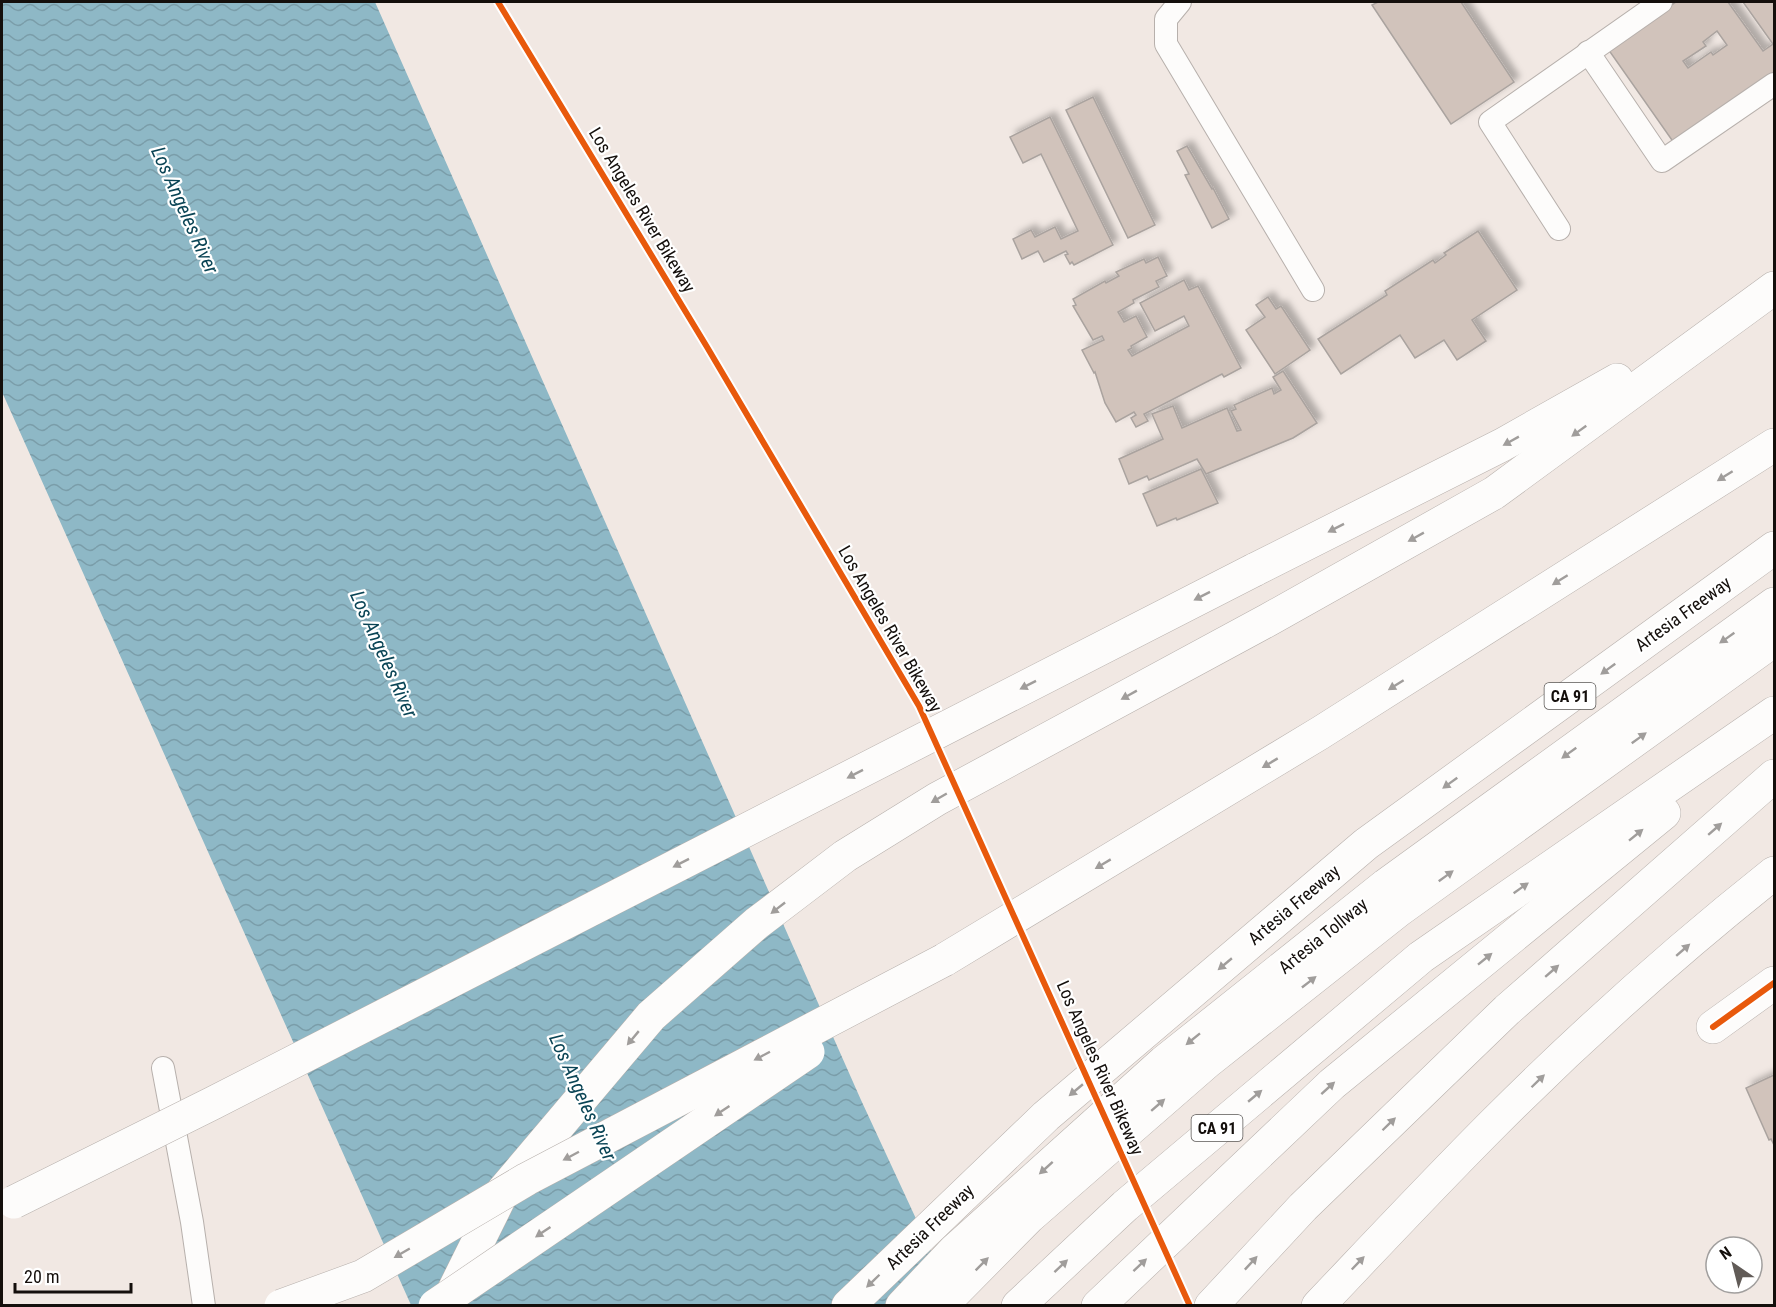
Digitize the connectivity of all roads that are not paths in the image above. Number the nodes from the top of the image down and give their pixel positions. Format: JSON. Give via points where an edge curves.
{"nodes":[{"id":1,"x":1180,"y":2,"type":"edge"},
{"id":2,"x":1661,"y":2,"type":"edge"},
{"id":3,"x":1588,"y":52,"type":"junction"},
{"id":4,"x":1774,"y":84,"type":"edge"},
{"id":5,"x":1560,"y":229,"type":"dead end"},
{"id":6,"x":1774,"y":288,"type":"edge"},
{"id":7,"x":1313,"y":290,"type":"dead end"},
{"id":8,"x":1744,"y":309,"type":"junction"},
{"id":9,"x":1774,"y":445,"type":"edge"},
{"id":10,"x":1774,"y":548,"type":"edge"},
{"id":11,"x":1774,"y":604,"type":"edge"},
{"id":12,"x":1774,"y":640,"type":"edge"},
{"id":13,"x":1774,"y":713,"type":"edge"},
{"id":14,"x":1774,"y":722,"type":"edge"},
{"id":15,"x":1774,"y":776,"type":"edge"},
{"id":16,"x":1774,"y":873,"type":"edge"},
{"id":17,"x":1393,"y":898,"type":"junction"},
{"id":18,"x":944,"y":960,"type":"junction"},
{"id":19,"x":1774,"y":983,"type":"edge"},
{"id":20,"x":1713,"y":1027,"type":"dead end"},
{"id":21,"x":163,"y":1068,"type":"dead end"},
{"id":22,"x":8,"y":1204,"type":"edge"},
{"id":23,"x":204,"y":1305,"type":"edge"},
{"id":24,"x":281,"y":1305,"type":"edge"},
{"id":25,"x":435,"y":1305,"type":"edge"},
{"id":26,"x":446,"y":1305,"type":"edge"},
{"id":27,"x":848,"y":1305,"type":"edge"},
{"id":28,"x":902,"y":1305,"type":"edge"},
{"id":29,"x":941,"y":1305,"type":"edge"},
{"id":30,"x":1018,"y":1305,"type":"edge"},
{"id":31,"x":1098,"y":1305,"type":"edge"},
{"id":32,"x":1211,"y":1305,"type":"edge"},
{"id":33,"x":1318,"y":1305,"type":"edge"}],
"edges":[{"from":1,"to":7,"type":"lane","via":[[1166,19],[1166,44]]},
{"from":2,"to":3,"type":"lane"},
{"from":3,"to":4,"type":"lane","via":[[1662,161]]},
{"from":3,"to":5,"type":"lane","via":[[1490,122]]},
{"from":6,"to":8,"type":"main road"},
{"from":8,"to":22,"type":"main road","one_way":true,"bridge":true,"via":[[1502,446]]},
{"from":8,"to":26,"type":"main road","one_way":true,"bridge":true,"via":[[1494,493],[937,800],[845,856],[758,923],[651,1016],[503,1191]]},
{"from":9,"to":18,"type":"main road","one_way":true,"via":[[1320,733]]},
{"from":10,"to":27,"type":"main road","name":"Artesia Freeway","number":"CA 91","one_way":true,"via":[[1366,844],[1046,1116]]},
{"from":11,"to":17,"type":"main road","name":"Artesia Tollway","one_way":true},
{"from":17,"to":12,"type":"main road","name":"Artesia Tollway","one_way":true},
{"from":30,"to":13,"type":"main road","number":"CA 91","one_way":true,"via":[[1125,1206],[1421,957]]},
{"from":31,"to":14,"type":"main road","one_way":true,"via":[[1332,1084]]},
{"from":32,"to":15,"type":"main road","one_way":true,"via":[[1303,1207],[1507,1010]]},
{"from":33,"to":16,"type":"main road","one_way":true,"via":[[1496,1121],[1603,1019]]},
{"from":17,"to":28,"type":"main road","name":"Artesia Tollway","one_way":true,"via":[[1164,1062],[954,1251]]},
{"from":29,"to":17,"type":"main road","name":"Artesia Tollway","one_way":true,"via":[[1029,1217]]},
{"from":18,"to":24,"type":"main road","one_way":true,"bridge":true,"via":[[527,1179],[363,1276]]},
{"from":18,"to":25,"type":"main road","one_way":true,"bridge":true},
{"from":19,"to":20,"type":"main road"},
{"from":21,"to":23,"type":"lane"}]}
